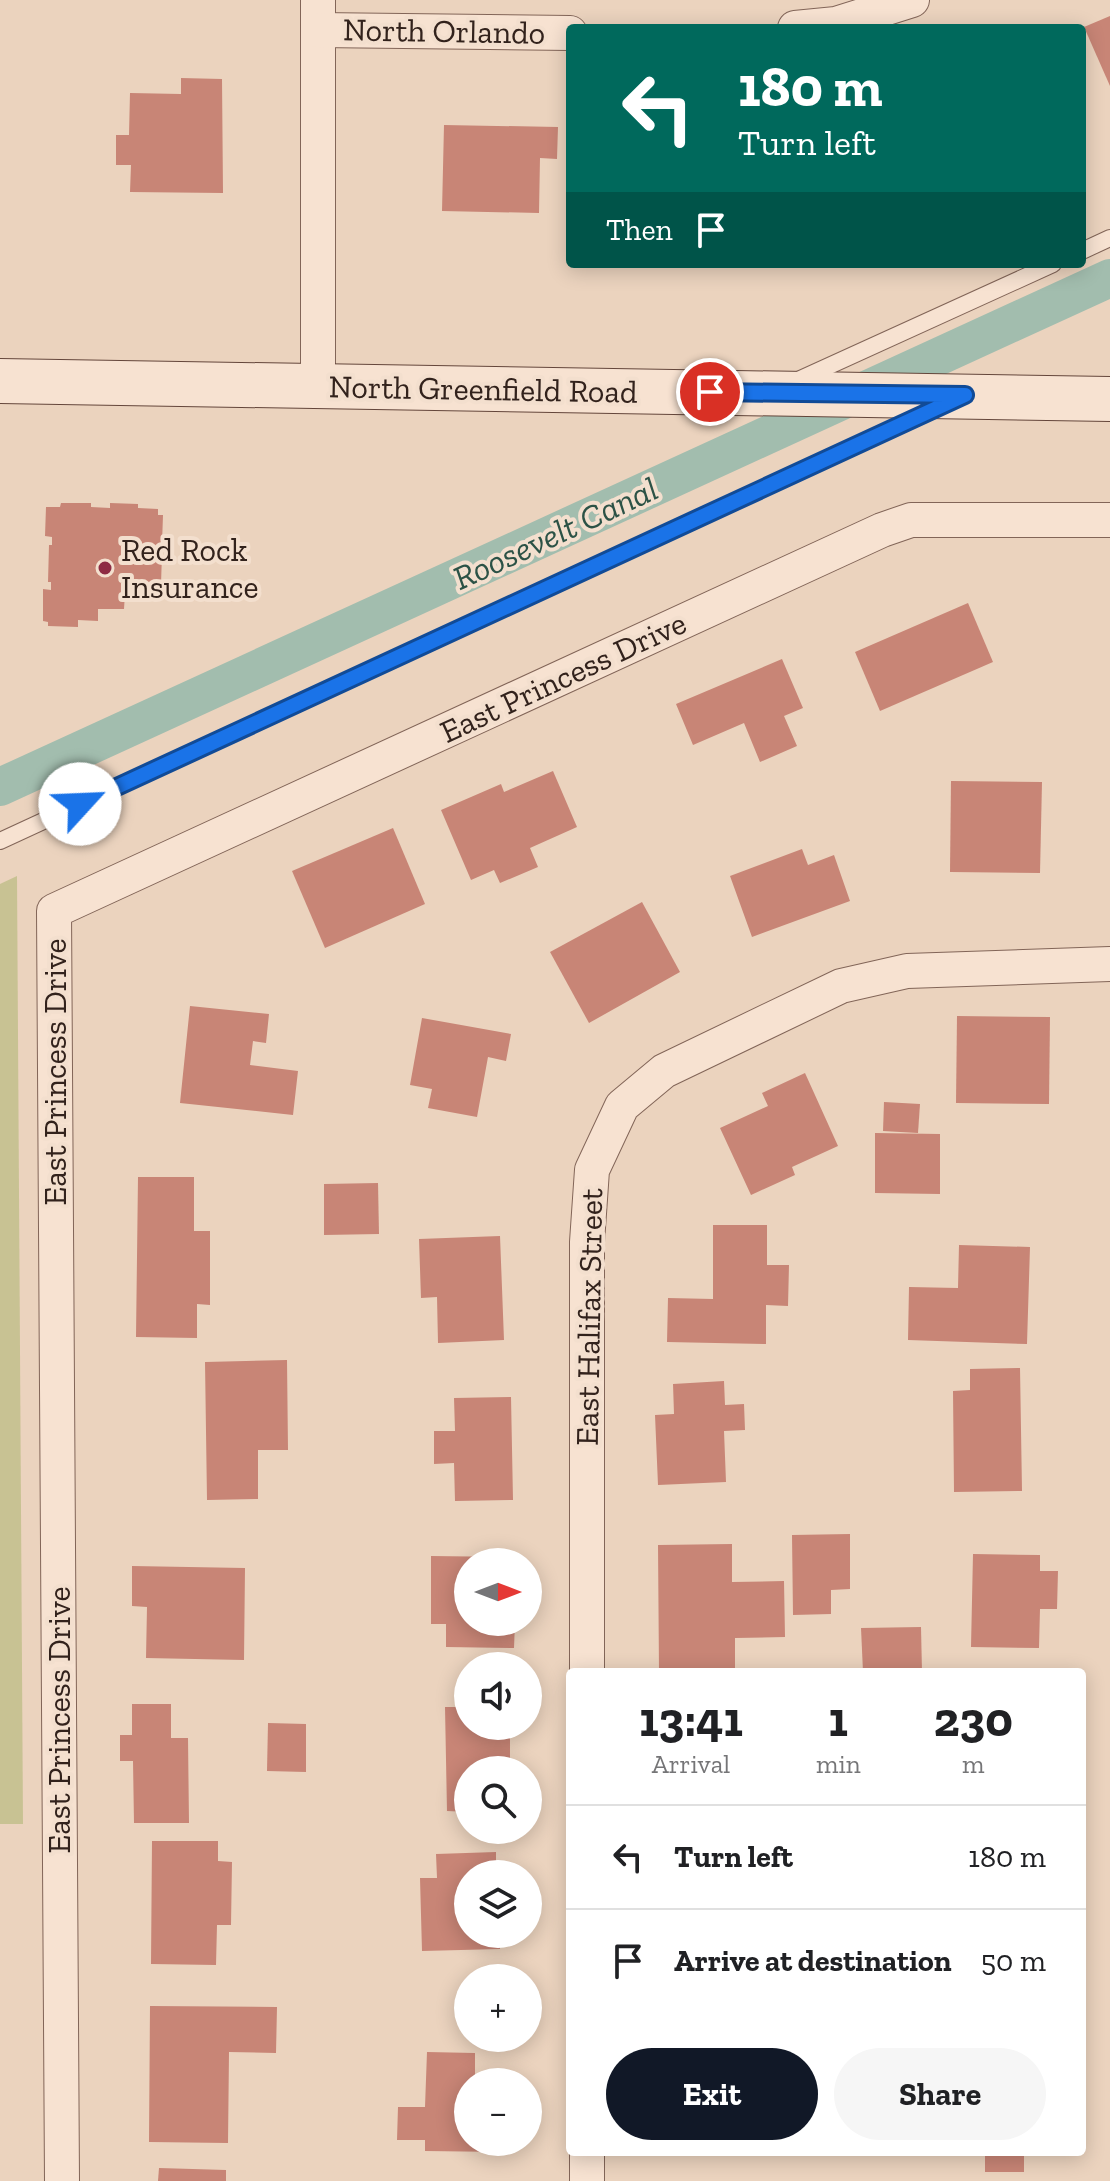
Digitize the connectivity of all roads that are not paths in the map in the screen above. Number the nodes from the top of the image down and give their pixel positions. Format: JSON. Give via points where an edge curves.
{"nodes":[{"id":1,"x":912,"y":0,"type":"edge"},
{"id":2,"x":318,"y":15,"type":"edge"},
{"id":3,"x":836,"y":24,"type":"edge"},
{"id":4,"x":566,"y":33,"type":"edge"},
{"id":5,"x":1110,"y":238,"type":"edge"},
{"id":6,"x":1086,"y":249,"type":"edge"},
{"id":7,"x":1045,"y":268,"type":"edge"},
{"id":8,"x":0,"y":381,"type":"edge"},
{"id":9,"x":318,"y":387,"type":"junction"},
{"id":10,"x":782,"y":392,"type":"junction"},
{"id":11,"x":953,"y":395,"type":"junction"},
{"id":12,"x":1110,"y":399,"type":"edge"},
{"id":13,"x":1110,"y":520,"type":"edge"},
{"id":14,"x":0,"y":841,"type":"edge"},
{"id":15,"x":1110,"y":964,"type":"edge"},
{"id":16,"x":587,"y":1668,"type":"edge"},
{"id":17,"x":587,"y":2156,"type":"edge"},
{"id":18,"x":62,"y":2181,"type":"edge"},
{"id":19,"x":587,"y":2181,"type":"edge"}],
"edges":[{"from":1,"to":3,"type":"street"},
{"from":2,"to":4,"type":"street","name":"North Orlando"},
{"from":2,"to":9,"type":"street"},
{"from":5,"to":6,"type":"lane"},
{"from":7,"to":10,"type":"lane"},
{"from":8,"to":9,"type":"main road","name":"North Greenfield Road"},
{"from":9,"to":10,"type":"main road","name":"North Greenfield Road"},
{"from":10,"to":11,"type":"main road","name":"North Greenfield Road"},
{"from":11,"to":12,"type":"main road","name":"North Greenfield Road"},
{"from":11,"to":14,"type":"lane"},
{"from":13,"to":18,"type":"street","name":"East Princess Drive","via":[[911,520],[882,530],[54,911]]},
{"from":15,"to":16,"type":"street","name":"East Halifax Street","via":[[907,971],[841,986],[664,1071],[622,1106],[592,1170],[587,1242]]},
{"from":17,"to":19,"type":"street"}]}
